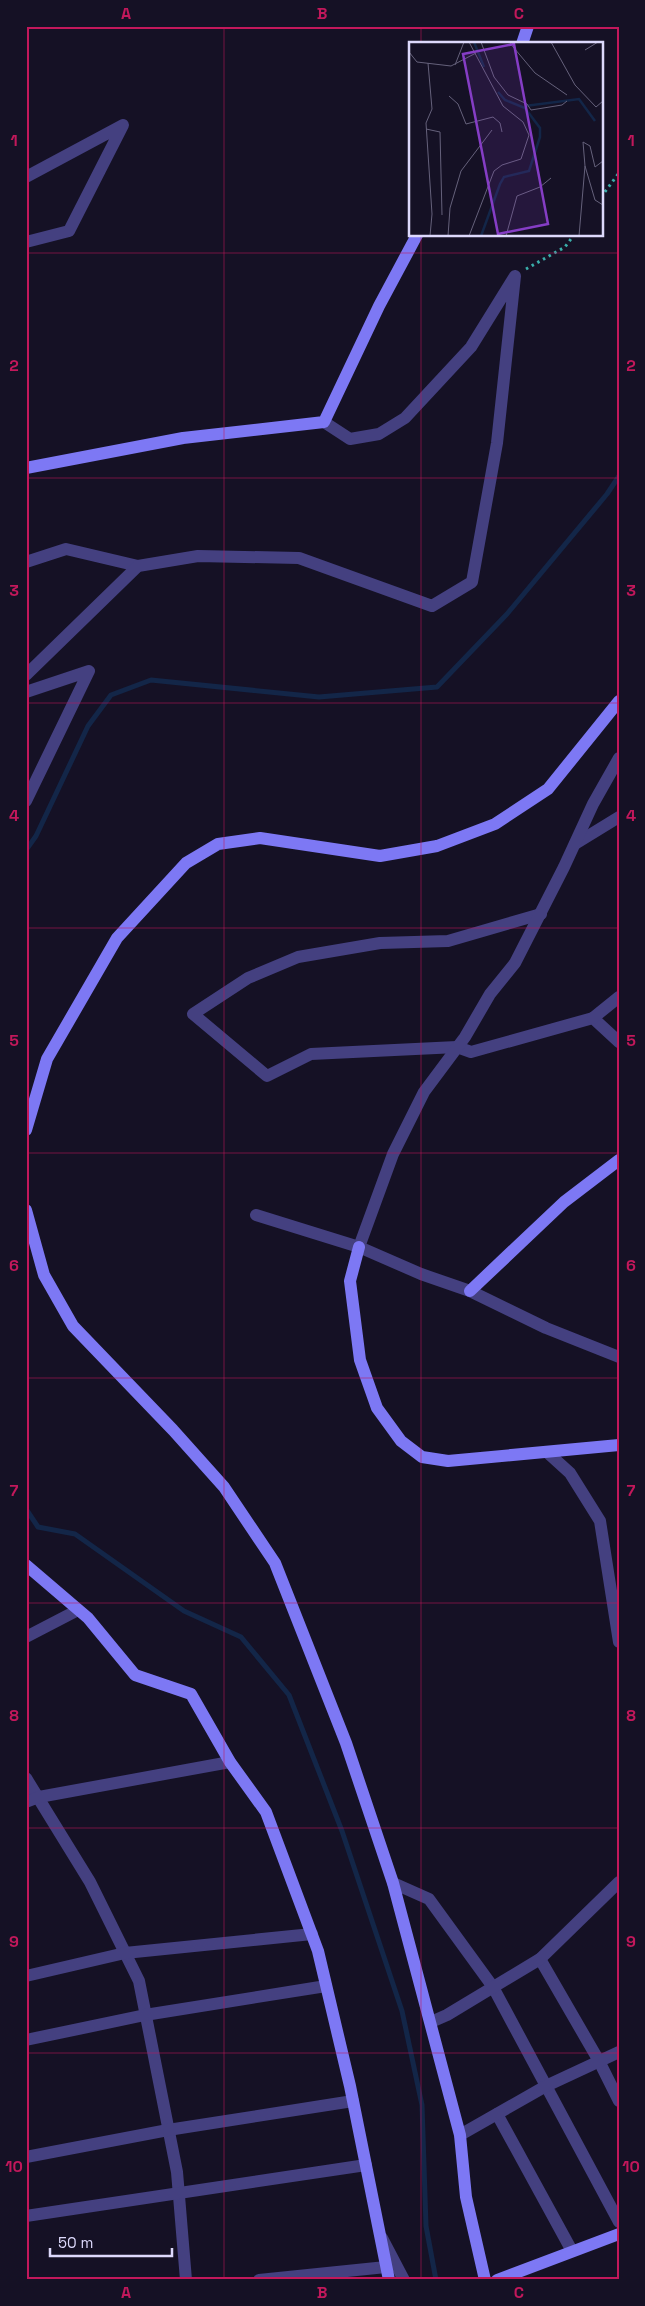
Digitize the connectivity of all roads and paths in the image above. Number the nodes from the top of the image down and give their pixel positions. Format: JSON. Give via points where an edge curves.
{"nodes":[{"id":1,"x":528,"y":26,"type":"edge"},
{"id":2,"x":523,"y":42,"type":"edge"},
{"id":3,"x":619,"y":173,"type":"edge"},
{"id":4,"x":26,"y":177,"type":"edge"},
{"id":5,"x":602,"y":196,"type":"edge"},
{"id":6,"x":416,"y":236,"type":"edge"},
{"id":7,"x":573,"y":236,"type":"edge"},
{"id":8,"x":26,"y":242,"type":"edge"},
{"id":9,"x":515,"y":276,"type":"junction"},
{"id":10,"x":324,"y":422,"type":"junction"},
{"id":11,"x":26,"y":468,"type":"edge"},
{"id":12,"x":26,"y":562,"type":"edge"},
{"id":13,"x":138,"y":566,"type":"junction"},
{"id":14,"x":26,"y":675,"type":"edge"},
{"id":15,"x":26,"y":692,"type":"edge"},
{"id":16,"x":619,"y":701,"type":"edge"},
{"id":17,"x":619,"y":758,"type":"edge"},
{"id":18,"x":26,"y":801,"type":"edge"},
{"id":19,"x":619,"y":817,"type":"edge"},
{"id":20,"x":574,"y":844,"type":"junction"},
{"id":21,"x":540,"y":914,"type":"junction"},
{"id":22,"x":619,"y":997,"type":"edge"},
{"id":23,"x":593,"y":1018,"type":"junction"},
{"id":24,"x":619,"y":1042,"type":"edge"},
{"id":25,"x":458,"y":1047,"type":"junction"},
{"id":26,"x":26,"y":1130,"type":"edge"},
{"id":27,"x":619,"y":1160,"type":"edge"},
{"id":28,"x":26,"y":1210,"type":"edge"},
{"id":29,"x":256,"y":1215,"type":"dead end"},
{"id":30,"x":359,"y":1247,"type":"junction"},
{"id":31,"x":470,"y":1291,"type":"junction"},
{"id":32,"x":619,"y":1357,"type":"edge"},
{"id":33,"x":619,"y":1445,"type":"edge"},
{"id":34,"x":548,"y":1453,"type":"junction"},
{"id":35,"x":26,"y":1565,"type":"edge"},
{"id":36,"x":78,"y":1610,"type":"junction"},
{"id":37,"x":26,"y":1637,"type":"edge"},
{"id":38,"x":619,"y":1642,"type":"edge"},
{"id":39,"x":230,"y":1762,"type":"junction"},
{"id":40,"x":26,"y":1778,"type":"edge"},
{"id":41,"x":39,"y":1797,"type":"junction"},
{"id":42,"x":26,"y":1802,"type":"edge"},
{"id":43,"x":619,"y":1882,"type":"edge"},
{"id":44,"x":394,"y":1883,"type":"junction"},
{"id":45,"x":312,"y":1934,"type":"junction"},
{"id":46,"x":125,"y":1954,"type":"junction"},
{"id":47,"x":540,"y":1959,"type":"junction"},
{"id":48,"x":26,"y":1976,"type":"edge"},
{"id":49,"x":326,"y":1986,"type":"junction"},
{"id":50,"x":493,"y":1987,"type":"junction"},
{"id":51,"x":145,"y":2014,"type":"junction"},
{"id":52,"x":431,"y":2022,"type":"junction"},
{"id":53,"x":26,"y":2040,"type":"edge"},
{"id":54,"x":619,"y":2052,"type":"edge"},
{"id":55,"x":599,"y":2061,"type":"junction"},
{"id":56,"x":546,"y":2086,"type":"junction"},
{"id":57,"x":353,"y":2100,"type":"junction"},
{"id":58,"x":619,"y":2101,"type":"edge"},
{"id":59,"x":497,"y":2114,"type":"junction"},
{"id":60,"x":168,"y":2130,"type":"junction"},
{"id":61,"x":460,"y":2135,"type":"junction"},
{"id":62,"x":26,"y":2157,"type":"edge"},
{"id":63,"x":366,"y":2165,"type":"junction"},
{"id":64,"x":178,"y":2192,"type":"junction"},
{"id":65,"x":26,"y":2216,"type":"edge"},
{"id":66,"x":619,"y":2222,"type":"edge"},
{"id":67,"x":379,"y":2231,"type":"junction"},
{"id":68,"x":619,"y":2234,"type":"edge"},
{"id":69,"x":572,"y":2251,"type":"junction"},
{"id":70,"x":388,"y":2274,"type":"edge"},
{"id":71,"x":186,"y":2280,"type":"edge"},
{"id":72,"x":259,"y":2280,"type":"edge"},
{"id":73,"x":404,"y":2280,"type":"edge"},
{"id":74,"x":485,"y":2280,"type":"edge"},
{"id":75,"x":497,"y":2280,"type":"edge"}],
"edges":[{"from":1,"to":2,"type":"street"},
{"from":3,"to":5,"type":"path"},
{"from":4,"to":8,"type":"street","via":[[123,125],[69,231]]},
{"from":6,"to":10,"type":"street"},
{"from":7,"to":9,"type":"path","via":[[565,247]]},
{"from":9,"to":10,"type":"street","via":[[471,346],[405,418],[379,434],[350,438]]},
{"from":9,"to":13,"type":"street","via":[[497,443],[472,582],[432,606],[299,558],[198,556]]},
{"from":10,"to":11,"type":"street","via":[[183,438]]},
{"from":12,"to":13,"type":"street","via":[[66,550]]},
{"from":13,"to":14,"type":"street"},
{"from":15,"to":18,"type":"street","via":[[89,671]]},
{"from":16,"to":26,"type":"street","via":[[548,789],[495,824],[437,846],[380,856],[260,838],[218,844],[186,863],[117,938],[47,1060]]},
{"from":17,"to":20,"type":"street"},
{"from":19,"to":20,"type":"street"},
{"from":20,"to":21,"type":"street"},
{"from":21,"to":25,"type":"street","via":[[516,963],[490,994]]},
{"from":21,"to":25,"type":"street","via":[[448,941],[380,943],[298,957],[248,978],[193,1014],[267,1076],[311,1054]]},
{"from":22,"to":23,"type":"street"},
{"from":23,"to":24,"type":"street"},
{"from":23,"to":25,"type":"street","via":[[471,1052]]},
{"from":25,"to":30,"type":"street","via":[[424,1092],[393,1154]]},
{"from":27,"to":31,"type":"street","via":[[564,1202]]},
{"from":28,"to":44,"type":"street","via":[[44,1275],[73,1326],[224,1488],[275,1564],[346,1743]]},
{"from":29,"to":30,"type":"street"},
{"from":30,"to":31,"type":"street"},
{"from":30,"to":34,"type":"street","via":[[350,1281],[360,1360],[377,1408],[401,1441],[422,1457],[448,1461]]},
{"from":31,"to":32,"type":"street","via":[[546,1328]]},
{"from":33,"to":34,"type":"street"},
{"from":34,"to":38,"type":"street","via":[[570,1473],[600,1520]]},
{"from":35,"to":36,"type":"street"},
{"from":36,"to":37,"type":"street"},
{"from":36,"to":39,"type":"street","via":[[134,1675],[191,1694]]},
{"from":39,"to":41,"type":"street"},
{"from":39,"to":45,"type":"street","via":[[266,1812]]},
{"from":40,"to":41,"type":"street"},
{"from":41,"to":42,"type":"street"},
{"from":41,"to":46,"type":"street","via":[[90,1882]]},
{"from":43,"to":47,"type":"street"},
{"from":44,"to":50,"type":"street","via":[[429,1899]]},
{"from":44,"to":52,"type":"street"},
{"from":45,"to":46,"type":"street"},
{"from":45,"to":49,"type":"street"},
{"from":46,"to":48,"type":"street"},
{"from":46,"to":51,"type":"street","via":[[139,1981]]},
{"from":47,"to":50,"type":"street"},
{"from":47,"to":55,"type":"street"},
{"from":49,"to":51,"type":"street"},
{"from":49,"to":57,"type":"street"},
{"from":50,"to":52,"type":"street"},
{"from":50,"to":56,"type":"street"},
{"from":51,"to":53,"type":"street"},
{"from":51,"to":60,"type":"street"},
{"from":52,"to":61,"type":"street"},
{"from":54,"to":55,"type":"street"},
{"from":55,"to":56,"type":"street"},
{"from":55,"to":58,"type":"street"},
{"from":56,"to":59,"type":"street"},
{"from":56,"to":66,"type":"street"},
{"from":57,"to":60,"type":"street"},
{"from":57,"to":63,"type":"street"},
{"from":59,"to":61,"type":"street"},
{"from":59,"to":69,"type":"street"},
{"from":60,"to":62,"type":"street"},
{"from":60,"to":64,"type":"street"},
{"from":61,"to":74,"type":"street","via":[[466,2197]]},
{"from":63,"to":64,"type":"street"},
{"from":63,"to":67,"type":"street"},
{"from":64,"to":65,"type":"street"},
{"from":64,"to":71,"type":"street"},
{"from":67,"to":70,"type":"street"},
{"from":67,"to":73,"type":"street"},
{"from":68,"to":69,"type":"street"},
{"from":69,"to":75,"type":"street"},
{"from":70,"to":72,"type":"street"}]}
